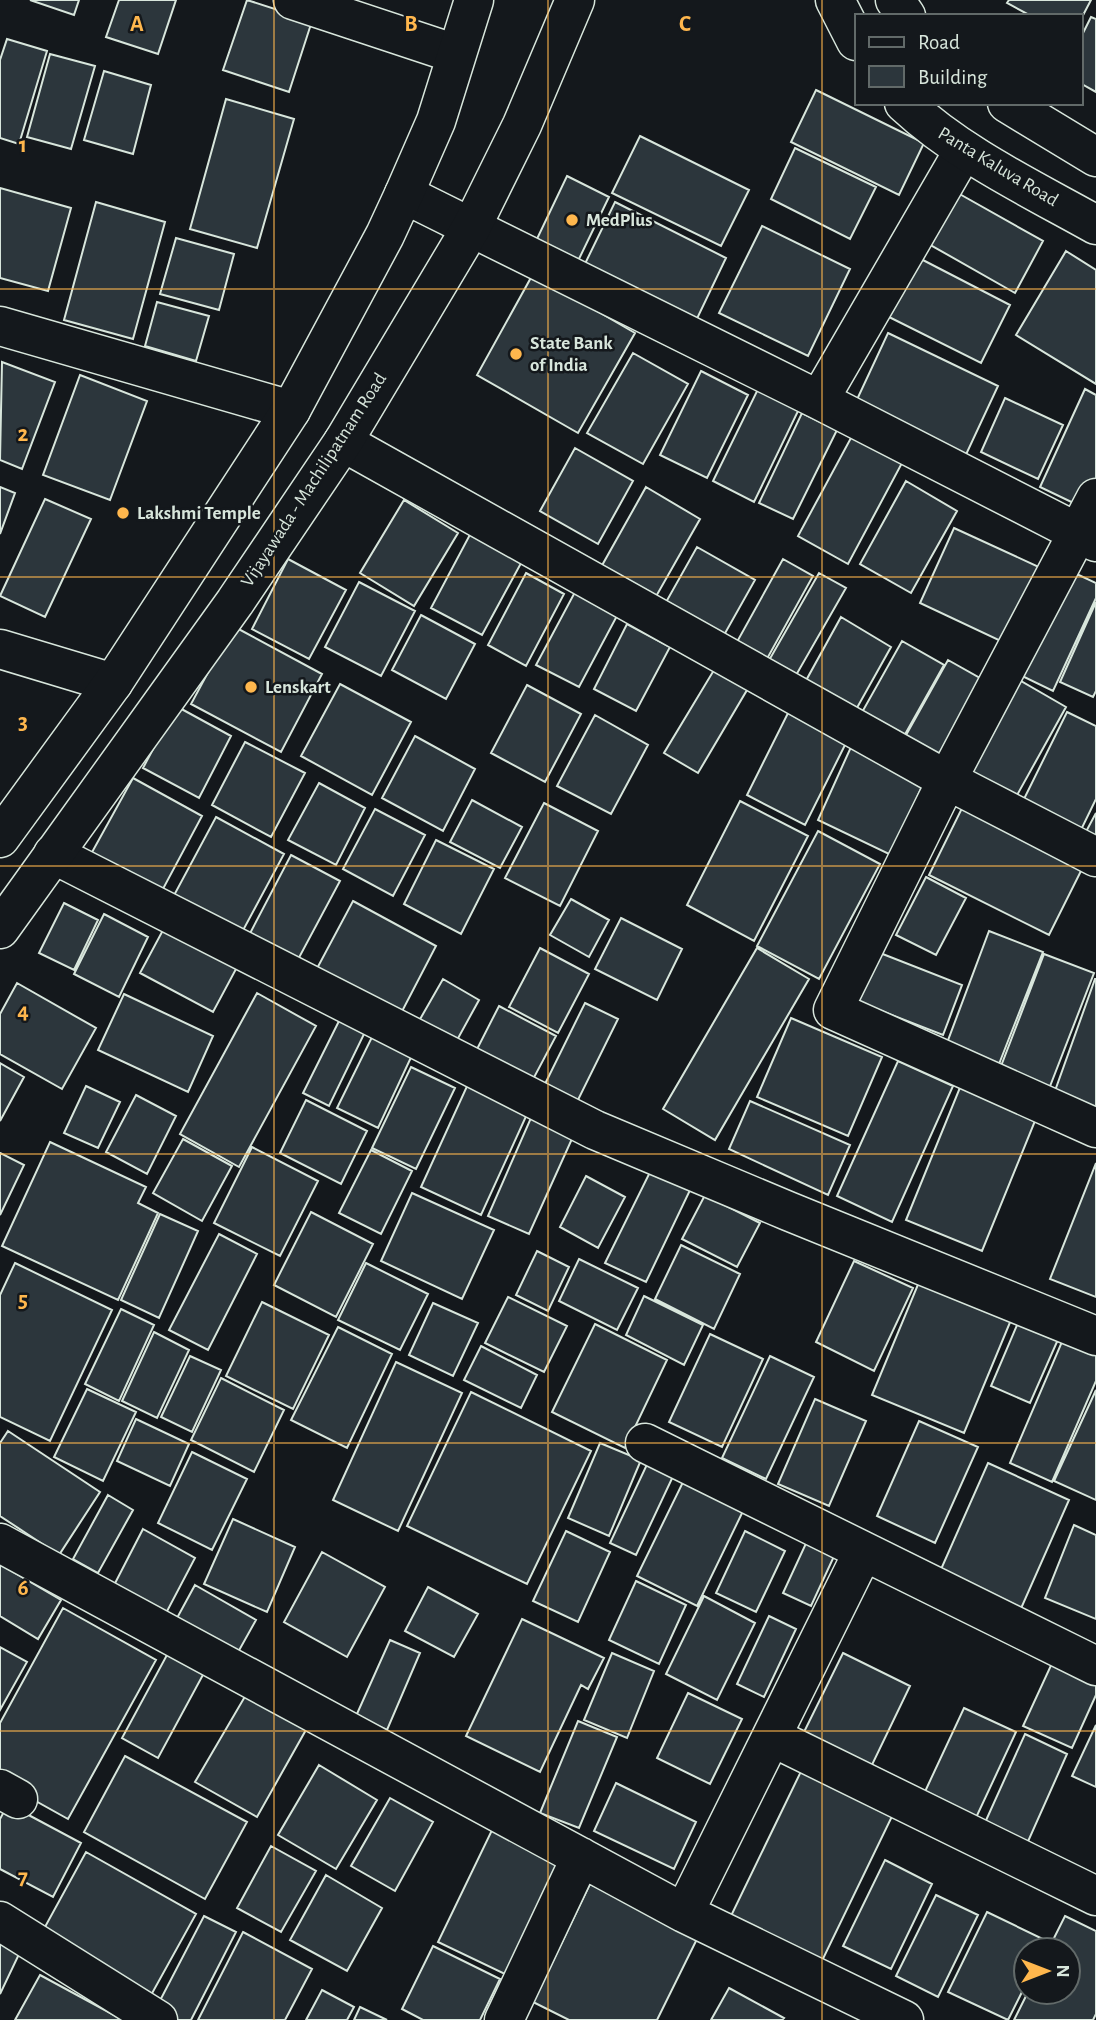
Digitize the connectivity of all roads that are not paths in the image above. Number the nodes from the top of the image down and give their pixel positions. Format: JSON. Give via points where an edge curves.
{"nodes":[{"id":1,"x":293,"y":0,"type":"edge"},
{"id":2,"x":474,"y":0,"type":"edge"},
{"id":3,"x":575,"y":0,"type":"edge"},
{"id":4,"x":835,"y":0,"type":"edge"},
{"id":5,"x":855,"y":39,"type":"edge"},
{"id":6,"x":456,"y":54,"type":"junction"},
{"id":7,"x":906,"y":105,"type":"edge"},
{"id":8,"x":1010,"y":105,"type":"edge"},
{"id":9,"x":964,"y":150,"type":"junction"},
{"id":10,"x":1096,"y":157,"type":"edge"},
{"id":11,"x":404,"y":194,"type":"junction"},
{"id":12,"x":1096,"y":225,"type":"edge"},
{"id":13,"x":471,"y":228,"type":"junction"},
{"id":14,"x":0,"y":326,"type":"edge"},
{"id":15,"x":819,"y":400,"type":"junction"},
{"id":16,"x":291,"y":410,"type":"junction"},
{"id":17,"x":343,"y":442,"type":"junction"},
{"id":18,"x":1096,"y":498,"type":"edge"},
{"id":19,"x":1086,"y":537,"type":"edge"},
{"id":20,"x":0,"y":649,"type":"edge"},
{"id":21,"x":113,"y":682,"type":"junction"},
{"id":22,"x":947,"y":780,"type":"junction"},
{"id":23,"x":0,"y":838,"type":"edge"},
{"id":24,"x":53,"y":854,"type":"junction"},
{"id":25,"x":1096,"y":857,"type":"edge"},
{"id":26,"x":0,"y":929,"type":"edge"},
{"id":27,"x":1096,"y":1128,"type":"edge"},
{"id":28,"x":1096,"y":1336,"type":"edge"},
{"id":29,"x":645,"y":1443,"type":"dead end"},
{"id":30,"x":0,"y":1543,"type":"edge"},
{"id":31,"x":863,"y":1552,"type":"junction"},
{"id":32,"x":1096,"y":1666,"type":"edge"},
{"id":33,"x":772,"y":1737,"type":"junction"},
{"id":34,"x":581,"y":1857,"type":"junction"},
{"id":35,"x":1096,"y":1896,"type":"edge"},
{"id":36,"x":684,"y":1913,"type":"junction"},
{"id":37,"x":0,"y":1922,"type":"edge"},
{"id":38,"x":158,"y":2020,"type":"edge"},
{"id":39,"x":504,"y":2020,"type":"edge"},
{"id":40,"x":904,"y":2020,"type":"edge"}],
"edges":[{"from":1,"to":6,"type":"main road"},
{"from":2,"to":6,"type":"main road"},
{"from":3,"to":13,"type":"main road","name":"Vijayawada - Machilipatnam Road","via":[[522,125]]},
{"from":4,"to":5,"type":"main road"},
{"from":6,"to":11,"type":"main road","via":[[436,121]]},
{"from":7,"to":9,"type":"main road","name":"Panta Kaluva Road"},
{"from":8,"to":10,"type":"main road"},
{"from":9,"to":12,"type":"main road","name":"Panta Kaluva Road"},
{"from":9,"to":15,"type":"main road"},
{"from":11,"to":13,"type":"main road"},
{"from":11,"to":16,"type":"main road"},
{"from":13,"to":15,"type":"main road"},
{"from":13,"to":17,"type":"main road","name":"Vijayawada - Machilipatnam Road"},
{"from":14,"to":16,"type":"main road"},
{"from":15,"to":19,"type":"main road"},
{"from":16,"to":21,"type":"main road"},
{"from":17,"to":22,"type":"main road"},
{"from":17,"to":24,"type":"main road","name":"Vijayawada - Machilipatnam Road","via":[[235,603]]},
{"from":18,"to":19,"type":"main road"},
{"from":19,"to":22,"type":"main road"},
{"from":20,"to":21,"type":"main road"},
{"from":21,"to":23,"type":"main road"},
{"from":22,"to":25,"type":"main road"},
{"from":22,"to":27,"type":"main road","via":[[832,1010]]},
{"from":24,"to":26,"type":"main road","name":"Vijayawada - Machilipatnam Road"},
{"from":24,"to":28,"type":"main road","via":[[595,1130]]},
{"from":29,"to":31,"type":"main road"},
{"from":30,"to":34,"type":"main road"},
{"from":31,"to":32,"type":"main road"},
{"from":31,"to":33,"type":"main road"},
{"from":33,"to":35,"type":"main road"},
{"from":33,"to":36,"type":"main road"},
{"from":34,"to":36,"type":"main road"},
{"from":34,"to":39,"type":"main road"},
{"from":36,"to":40,"type":"main road"},
{"from":37,"to":38,"type":"main road"}]}
